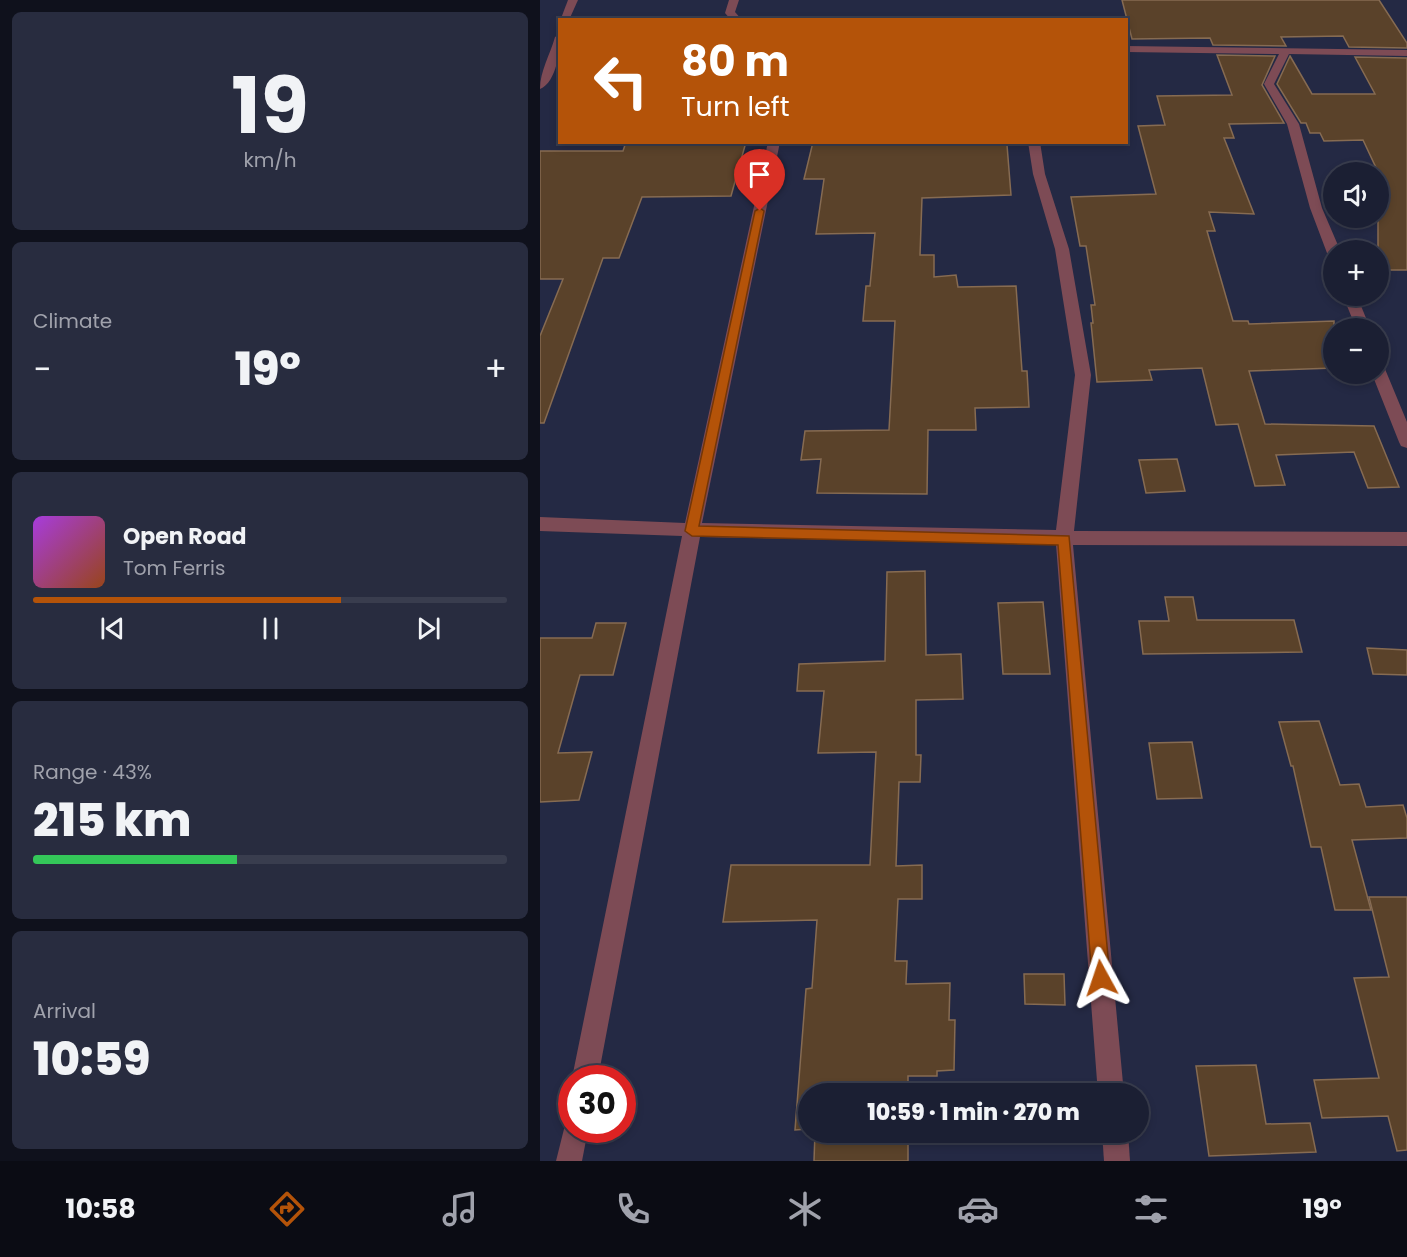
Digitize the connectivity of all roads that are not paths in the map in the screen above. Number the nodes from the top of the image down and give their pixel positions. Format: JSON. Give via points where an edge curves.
{"nodes":[{"id":1,"x":573,"y":0,"type":"edge"},
{"id":2,"x":734,"y":0,"type":"edge"},
{"id":3,"x":565,"y":18,"type":"edge"},
{"id":4,"x":735,"y":18,"type":"edge"},
{"id":5,"x":1128,"y":49,"type":"edge"},
{"id":6,"x":1285,"y":53,"type":"junction"},
{"id":7,"x":1407,"y":53,"type":"edge"},
{"id":8,"x":540,"y":59,"type":"edge"},
{"id":9,"x":556,"y":62,"type":"edge"},
{"id":10,"x":540,"y":86,"type":"edge"},
{"id":11,"x":774,"y":144,"type":"edge"},
{"id":12,"x":1034,"y":144,"type":"edge"},
{"id":13,"x":1329,"y":240,"type":"edge"},
{"id":14,"x":1384,"y":384,"type":"edge"},
{"id":15,"x":1407,"y":442,"type":"edge"},
{"id":16,"x":540,"y":524,"type":"edge"},
{"id":17,"x":692,"y":531,"type":"junction"},
{"id":18,"x":1064,"y":539,"type":"junction"},
{"id":19,"x":1407,"y":539,"type":"edge"},
{"id":20,"x":588,"y":1065,"type":"edge"},
{"id":21,"x":1110,"y":1083,"type":"edge"},
{"id":22,"x":572,"y":1143,"type":"edge"},
{"id":23,"x":1116,"y":1143,"type":"edge"},
{"id":24,"x":569,"y":1161,"type":"edge"},
{"id":25,"x":1117,"y":1161,"type":"edge"}],
"edges":[{"from":1,"to":3,"type":"street"},
{"from":2,"to":4,"type":"street","via":[[730,13]]},
{"from":5,"to":6,"type":"street"},
{"from":6,"to":7,"type":"street"},
{"from":6,"to":13,"type":"street","via":[[1269,84],[1293,124]]},
{"from":8,"to":9,"type":"street"},
{"from":9,"to":10,"type":"street"},
{"from":11,"to":17,"type":"street"},
{"from":12,"to":18,"type":"street","via":[[1039,174],[1062,249],[1083,375]]},
{"from":14,"to":15,"type":"street"},
{"from":16,"to":17,"type":"street"},
{"from":17,"to":18,"type":"street"},
{"from":17,"to":20,"type":"street"},
{"from":18,"to":19,"type":"street"},
{"from":18,"to":21,"type":"street"},
{"from":22,"to":24,"type":"street"},
{"from":23,"to":25,"type":"street"}]}
